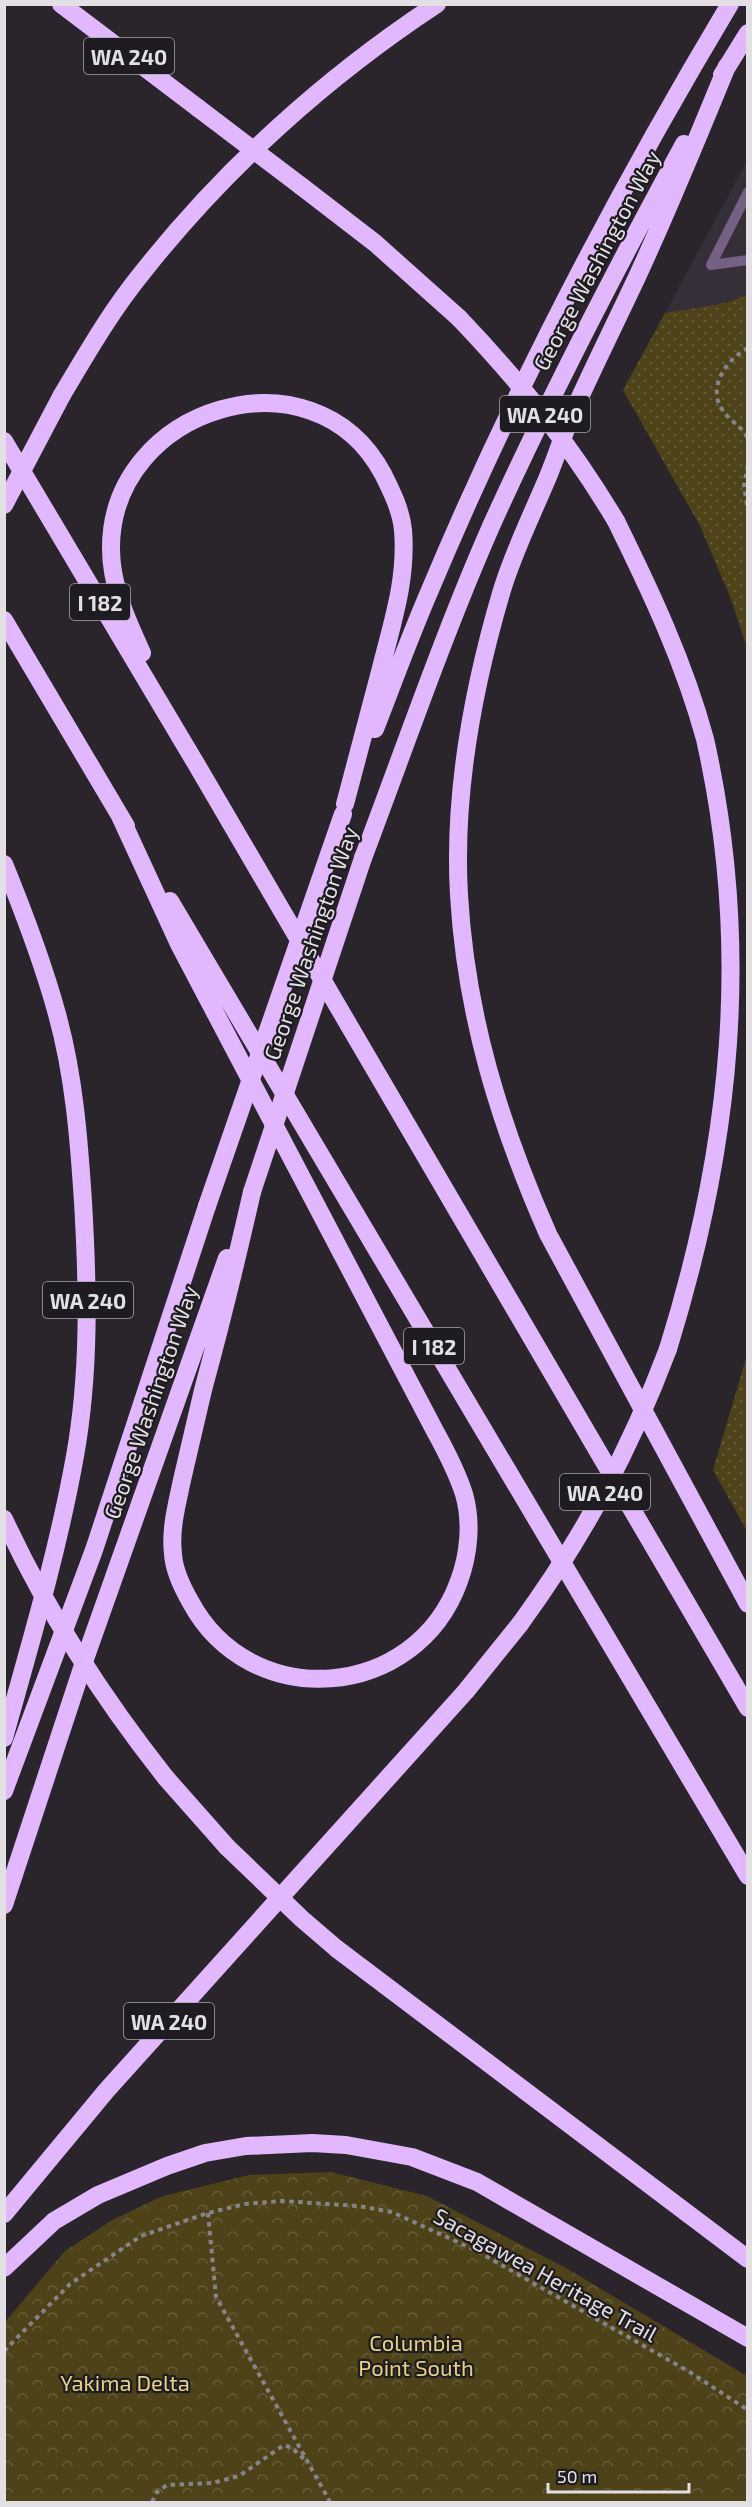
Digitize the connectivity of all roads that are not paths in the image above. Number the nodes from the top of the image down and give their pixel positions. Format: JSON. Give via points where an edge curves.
{"nodes":[{"id":1,"x":61,"y":4,"type":"edge"},
{"id":2,"x":437,"y":4,"type":"edge"},
{"id":3,"x":730,"y":4,"type":"edge"},
{"id":4,"x":747,"y":33,"type":"edge"},
{"id":5,"x":727,"y":66,"type":"junction"},
{"id":6,"x":747,"y":192,"type":"edge"},
{"id":7,"x":747,"y":260,"type":"edge"},
{"id":8,"x":4,"y":441,"type":"edge"},
{"id":9,"x":4,"y":505,"type":"edge"},
{"id":10,"x":4,"y":620,"type":"edge"},
{"id":11,"x":195,"y":762,"type":"junction"},
{"id":12,"x":344,"y":809,"type":"junction"},
{"id":13,"x":120,"y":816,"type":"junction"},
{"id":14,"x":4,"y":864,"type":"edge"},
{"id":15,"x":252,"y":1192,"type":"junction"},
{"id":16,"x":4,"y":1520,"type":"edge"},
{"id":17,"x":747,"y":1604,"type":"edge"},
{"id":18,"x":747,"y":1708,"type":"edge"},
{"id":19,"x":4,"y":1738,"type":"edge"},
{"id":20,"x":4,"y":1791,"type":"edge"},
{"id":21,"x":747,"y":1876,"type":"edge"},
{"id":22,"x":4,"y":1905,"type":"edge"},
{"id":23,"x":4,"y":2214,"type":"edge"},
{"id":24,"x":747,"y":2259,"type":"edge"},
{"id":25,"x":4,"y":2268,"type":"edge"},
{"id":26,"x":747,"y":2338,"type":"edge"}],
"edges":[{"from":1,"to":23,"type":"highway","number":"WA 240","bridge":true,"via":[[375,243],[459,318],[540,409],[592,482],[616,521],[670,633],[706,740],[729,860],[737,994],[724,1123],[705,1218],[668,1349],[633,1436],[579,1537],[520,1624],[466,1691],[106,2091]]},
{"from":2,"to":9,"type":"highway","bridge":true,"via":[[344,70],[228,176],[141,273],[62,395]]},
{"from":3,"to":12,"type":"highway","name":"George Washington Way","via":[[635,166],[495,445],[430,590]]},
{"from":4,"to":5,"type":"highway","name":"George Washington Way"},
{"from":5,"to":15,"type":"highway","name":"George Washington Way","bridge":true,"via":[[618,264],[491,526],[363,858]]},
{"from":5,"to":17,"type":"highway","via":[[670,205],[571,418],[503,587],[471,716],[458,850],[465,962],[476,1022],[487,1071],[526,1184],[548,1234]]},
{"from":6,"to":7,"type":"lane","via":[[711,265]]},
{"from":8,"to":11,"type":"highway","number":"I 182"},
{"from":10,"to":13,"type":"highway","number":"I 182"},
{"from":11,"to":12,"type":"highway","via":[[115,584],[111,551],[114,515],[138,465],[178,429],[225,407],[250,403],[295,406],[317,413],[357,438],[378,465],[395,498],[403,528],[402,584]]},
{"from":11,"to":18,"type":"highway","number":"I 182"},
{"from":12,"to":20,"type":"highway","name":"George Washington Way","bridge":true,"via":[[94,1550]]},
{"from":13,"to":15,"type":"highway","via":[[179,944],[435,1431],[464,1496],[469,1539],[464,1567],[441,1619],[404,1654],[347,1678],[293,1678],[266,1670],[217,1640],[199,1618],[182,1586],[172,1554],[174,1517],[185,1466]]},
{"from":13,"to":21,"type":"highway","number":"I 182"},
{"from":14,"to":19,"type":"highway","number":"WA 240","via":[[57,1015],[69,1068],[80,1150],[88,1291],[75,1454],[62,1522]]},
{"from":15,"to":22,"type":"highway","name":"George Washington Way","via":[[85,1659]]},
{"from":16,"to":24,"type":"highway","bridge":true,"via":[[73,1647],[130,1732],[166,1778],[266,1886],[337,1949]]},
{"from":25,"to":26,"type":"highway","via":[[54,2221],[98,2195],[167,2166],[246,2146],[312,2142],[346,2145],[412,2157],[477,2182]]}]}
